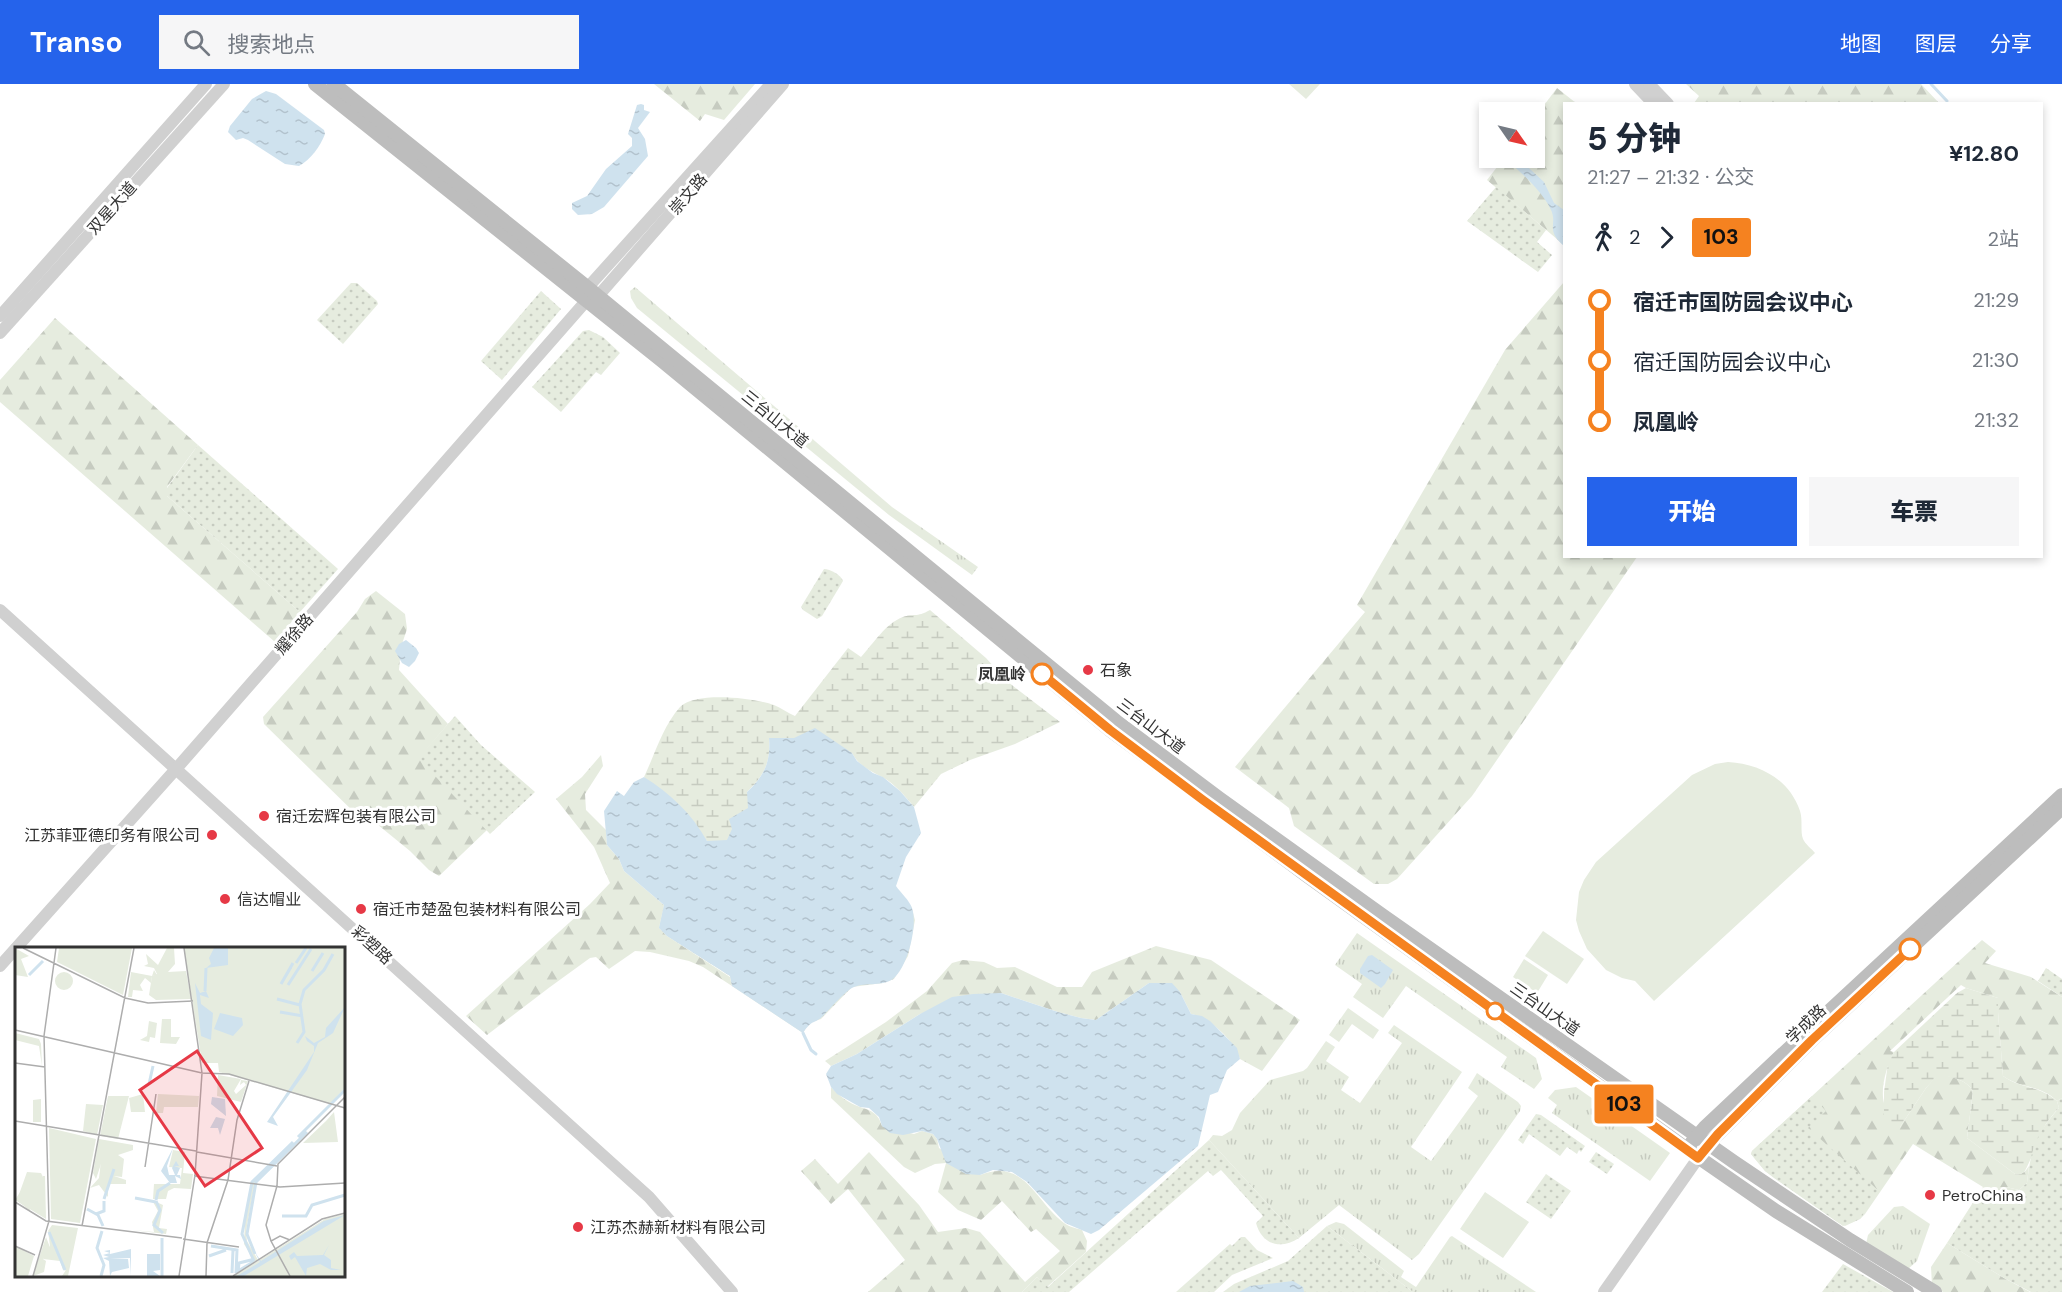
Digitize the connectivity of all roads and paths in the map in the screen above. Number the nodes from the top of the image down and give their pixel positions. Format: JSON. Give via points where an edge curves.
{"nodes":[{"id":1,"x":206,"y":84,"type":"edge"},
{"id":2,"x":224,"y":84,"type":"edge"},
{"id":3,"x":315,"y":84,"type":"edge"},
{"id":4,"x":334,"y":84,"type":"edge"},
{"id":5,"x":771,"y":84,"type":"edge"},
{"id":6,"x":783,"y":84,"type":"edge"},
{"id":7,"x":1635,"y":84,"type":"edge"},
{"id":8,"x":1649,"y":84,"type":"edge"},
{"id":9,"x":1652,"y":102,"type":"edge"},
{"id":10,"x":1666,"y":102,"type":"edge"},
{"id":11,"x":589,"y":297,"type":"junction"},
{"id":12,"x":0,"y":316,"type":"edge"},
{"id":13,"x":0,"y":333,"type":"edge"},
{"id":14,"x":0,"y":610,"type":"edge"},
{"id":15,"x":176,"y":769,"type":"junction"},
{"id":16,"x":2062,"y":795,"type":"edge"},
{"id":17,"x":2062,"y":808,"type":"edge"},
{"id":18,"x":17,"y":947,"type":"edge"},
{"id":19,"x":15,"y":949,"type":"edge"},
{"id":20,"x":0,"y":966,"type":"edge"},
{"id":21,"x":1702,"y":1140,"type":"junction"},
{"id":22,"x":1692,"y":1154,"type":"junction"},
{"id":23,"x":732,"y":1292,"type":"edge"},
{"id":24,"x":1604,"y":1292,"type":"edge"},
{"id":25,"x":1906,"y":1292,"type":"edge"},
{"id":26,"x":1935,"y":1292,"type":"edge"}],
"edges":[{"from":1,"to":12,"type":"street","name":"双星大道"},
{"from":2,"to":13,"type":"street","name":"双星大道"},
{"from":3,"to":11,"type":"main road","name":"三台山大道"},
{"from":4,"to":11,"type":"main road","name":"三台山大道"},
{"from":5,"to":11,"type":"street","name":"崇文路"},
{"from":6,"to":11,"type":"street","name":"崇文路"},
{"from":7,"to":9,"type":"street"},
{"from":8,"to":10,"type":"street"},
{"from":11,"to":15,"type":"street","name":"耀徐路"},
{"from":11,"to":21,"type":"main road","name":"三台山大道","via":[[1116,721]]},
{"from":11,"to":22,"type":"main road","name":"三台山大道","via":[[1110,730]]},
{"from":14,"to":15,"type":"street","name":"彩塑路"},
{"from":15,"to":18,"type":"street","name":"耀徐路"},
{"from":15,"to":23,"type":"street","name":"彩塑路","via":[[649,1197]]},
{"from":16,"to":21,"type":"main road","name":"学成路"},
{"from":17,"to":21,"type":"main road","name":"学成路"},
{"from":19,"to":20,"type":"street","name":"耀徐路"},
{"from":21,"to":22,"type":"main road","name":"学成路"},
{"from":21,"to":26,"type":"main road","name":"三台山大道"},
{"from":22,"to":24,"type":"street","name":"学成路"},
{"from":22,"to":25,"type":"main road","name":"三台山大道"}]}
